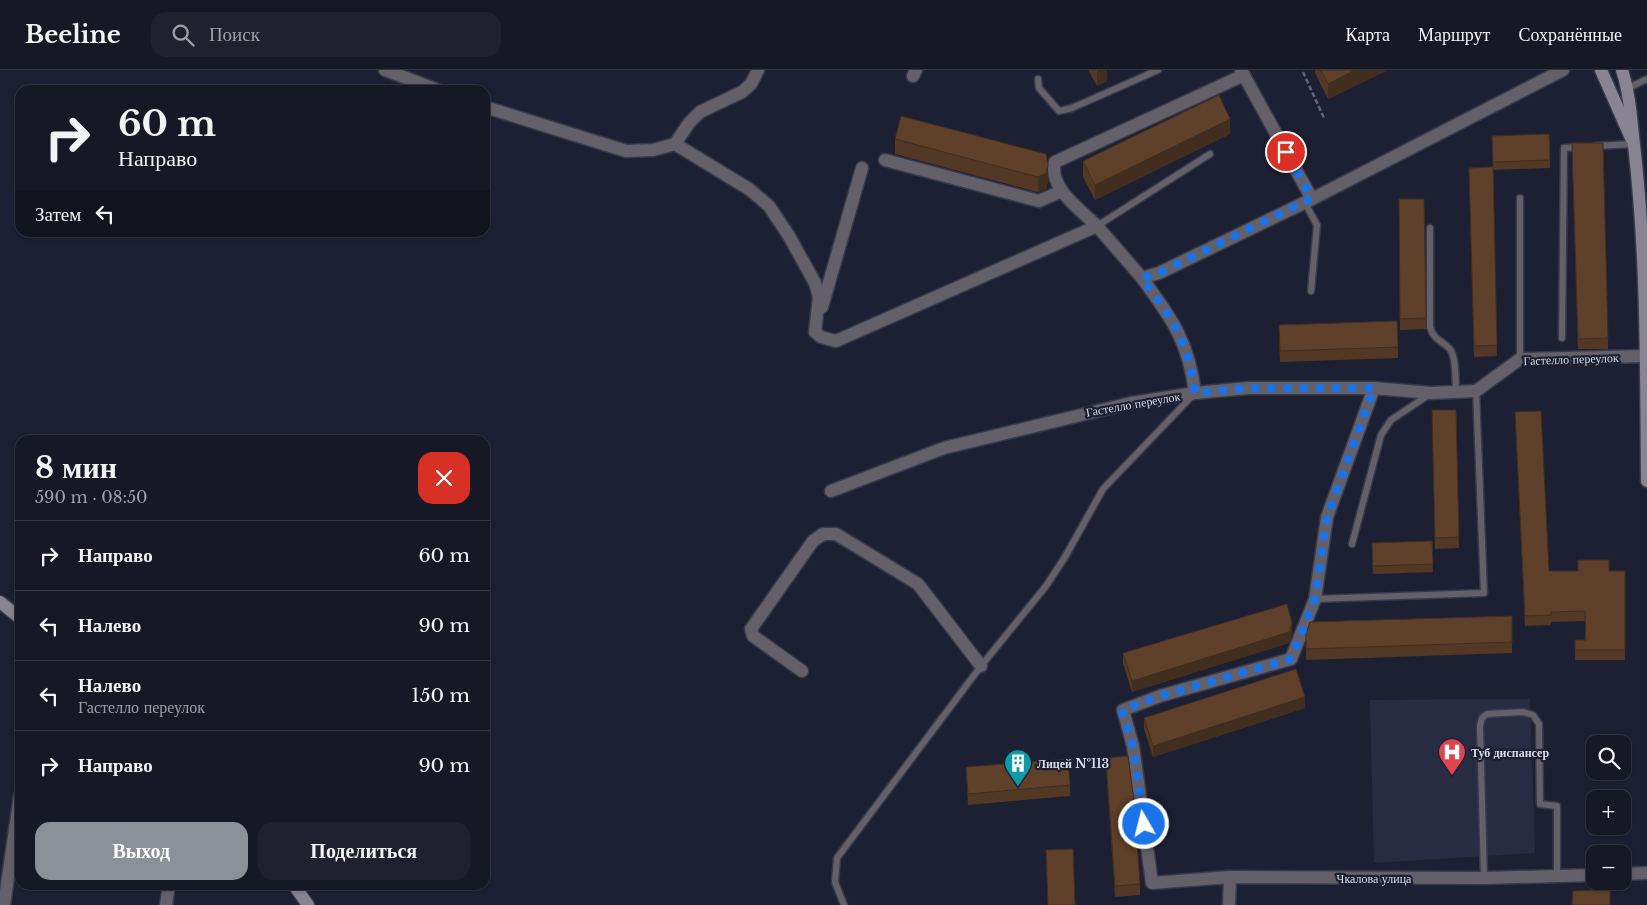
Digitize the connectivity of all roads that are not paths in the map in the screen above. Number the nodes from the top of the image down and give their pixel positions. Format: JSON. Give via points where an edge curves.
{"nodes":[{"id":1,"x":385,"y":70,"type":"edge"},
{"id":2,"x":758,"y":70,"type":"edge"},
{"id":3,"x":1158,"y":70,"type":"edge"},
{"id":4,"x":1563,"y":70,"type":"edge"},
{"id":5,"x":1600,"y":70,"type":"edge"},
{"id":6,"x":1622,"y":70,"type":"edge"},
{"id":7,"x":1246,"y":72,"type":"edge"},
{"id":8,"x":1038,"y":79,"type":"dead end"},
{"id":9,"x":1647,"y":79,"type":"edge"},
{"id":10,"x":425,"y":85,"type":"edge"},
{"id":11,"x":1628,"y":88,"type":"junction"},
{"id":12,"x":490,"y":108,"type":"edge"},
{"id":13,"x":675,"y":144,"type":"junction"},
{"id":14,"x":1634,"y":144,"type":"junction"},
{"id":15,"x":1210,"y":154,"type":"dead end"},
{"id":16,"x":885,"y":160,"type":"dead end"},
{"id":17,"x":862,"y":168,"type":"dead end"},
{"id":18,"x":1062,"y":191,"type":"junction"},
{"id":19,"x":1520,"y":198,"type":"dead end"},
{"id":20,"x":1309,"y":201,"type":"junction"},
{"id":21,"x":1097,"y":226,"type":"junction"},
{"id":22,"x":1430,"y":228,"type":"dead end"},
{"id":23,"x":1142,"y":278,"type":"junction"},
{"id":24,"x":1645,"y":282,"type":"edge"},
{"id":25,"x":1311,"y":291,"type":"dead end"},
{"id":26,"x":815,"y":332,"type":"junction"},
{"id":27,"x":1562,"y":338,"type":"dead end"},
{"id":28,"x":1646,"y":356,"type":"edge"},
{"id":29,"x":1520,"y":359,"type":"junction"},
{"id":30,"x":1374,"y":388,"type":"junction"},
{"id":31,"x":1476,"y":391,"type":"junction"},
{"id":32,"x":1456,"y":392,"type":"junction"},
{"id":33,"x":1195,"y":393,"type":"junction"},
{"id":34,"x":1431,"y":393,"type":"junction"},
{"id":35,"x":1647,"y":481,"type":"edge"},
{"id":36,"x":831,"y":491,"type":"dead end"},
{"id":37,"x":1352,"y":544,"type":"dead end"},
{"id":38,"x":1315,"y":599,"type":"junction"},
{"id":39,"x":0,"y":602,"type":"edge"},
{"id":40,"x":15,"y":614,"type":"edge"},
{"id":41,"x":981,"y":666,"type":"junction"},
{"id":42,"x":802,"y":671,"type":"dead end"},
{"id":43,"x":15,"y":829,"type":"edge"},
{"id":44,"x":1647,"y":873,"type":"edge"},
{"id":45,"x":1631,"y":874,"type":"edge"},
{"id":46,"x":1586,"y":875,"type":"edge"},
{"id":47,"x":1557,"y":876,"type":"junction"},
{"id":48,"x":1230,"y":877,"type":"junction"},
{"id":49,"x":1484,"y":878,"type":"junction"},
{"id":50,"x":168,"y":890,"type":"edge"},
{"id":51,"x":298,"y":890,"type":"edge"},
{"id":52,"x":4,"y":905,"type":"edge"},
{"id":53,"x":166,"y":905,"type":"edge"},
{"id":54,"x":308,"y":905,"type":"edge"},
{"id":55,"x":844,"y":905,"type":"edge"},
{"id":56,"x":1229,"y":905,"type":"edge"}],
"edges":[{"from":1,"to":10,"type":"street"},
{"from":2,"to":13,"type":"street","via":[[751,84],[742,92],[700,112]]},
{"from":3,"to":8,"type":"lane","via":[[1059,111],[1039,88]]},
{"from":4,"to":20,"type":"street"},
{"from":5,"to":14,"type":"main road"},
{"from":6,"to":11,"type":"main road"},
{"from":7,"to":18,"type":"street","via":[[1055,162],[1054,174]]},
{"from":7,"to":20,"type":"street"},
{"from":9,"to":11,"type":"lane"},
{"from":11,"to":14,"type":"main road"},
{"from":12,"to":13,"type":"street","via":[[626,151],[653,150]]},
{"from":13,"to":26,"type":"street","via":[[750,188],[769,206],[815,283],[819,297]]},
{"from":14,"to":24,"type":"main road"},
{"from":14,"to":27,"type":"lane","via":[[1564,148]]},
{"from":15,"to":21,"type":"lane"},
{"from":16,"to":18,"type":"street","via":[[1039,201]]},
{"from":17,"to":26,"type":"street"},
{"from":18,"to":21,"type":"street"},
{"from":19,"to":29,"type":"lane"},
{"from":20,"to":23,"type":"street","via":[[1159,273]]},
{"from":20,"to":25,"type":"lane","via":[[1317,225]]},
{"from":21,"to":23,"type":"street"},
{"from":21,"to":26,"type":"street","via":[[836,341]]},
{"from":22,"to":32,"type":"lane","via":[[1430,328],[1454,358]]},
{"from":23,"to":33,"type":"street","via":[[1180,334]]},
{"from":24,"to":28,"type":"main road"},
{"from":28,"to":29,"type":"street","name":"Гастелло переулок"},
{"from":28,"to":35,"type":"main road"},
{"from":29,"to":31,"type":"street","name":"Гастелло переулок"},
{"from":30,"to":33,"type":"street","name":"Гастелло переулок","via":[[1248,388]]},
{"from":30,"to":34,"type":"street","name":"Гастелло переулок"},
{"from":30,"to":38,"type":"street","via":[[1327,517]]},
{"from":31,"to":32,"type":"street","name":"Гастелло переулок"},
{"from":31,"to":38,"type":"lane","via":[[1484,593]]},
{"from":32,"to":34,"type":"street","name":"Гастелло переулок"},
{"from":33,"to":36,"type":"street","name":"Гастелло переулок","via":[[1088,412],[944,448]]},
{"from":33,"to":41,"type":"lane","via":[[1103,489],[1046,586]]},
{"from":34,"to":37,"type":"lane","via":[[1391,420],[1382,435]]},
{"from":38,"to":48,"type":"street","name":"Чкалова улица","via":[[1291,659],[1122,710],[1133,746],[1152,883]]},
{"from":39,"to":40,"type":"main road"},
{"from":41,"to":42,"type":"street","via":[[918,584],[836,534],[823,534],[813,541],[751,630],[753,636]]},
{"from":41,"to":55,"type":"lane","via":[[837,858],[836,882]]},
{"from":43,"to":52,"type":"street"},
{"from":44,"to":45,"type":"street"},
{"from":46,"to":47,"type":"street","name":"Чкалова улица"},
{"from":47,"to":49,"type":"street","name":"Чкалова улица"},
{"from":47,"to":49,"type":"lane","via":[[1557,806],[1540,804],[1539,724],[1533,715],[1523,712],[1487,714],[1480,726]]},
{"from":48,"to":49,"type":"street","name":"Чкалова улица"},
{"from":48,"to":56,"type":"street"},
{"from":50,"to":53,"type":"street"},
{"from":51,"to":54,"type":"main road"}]}
